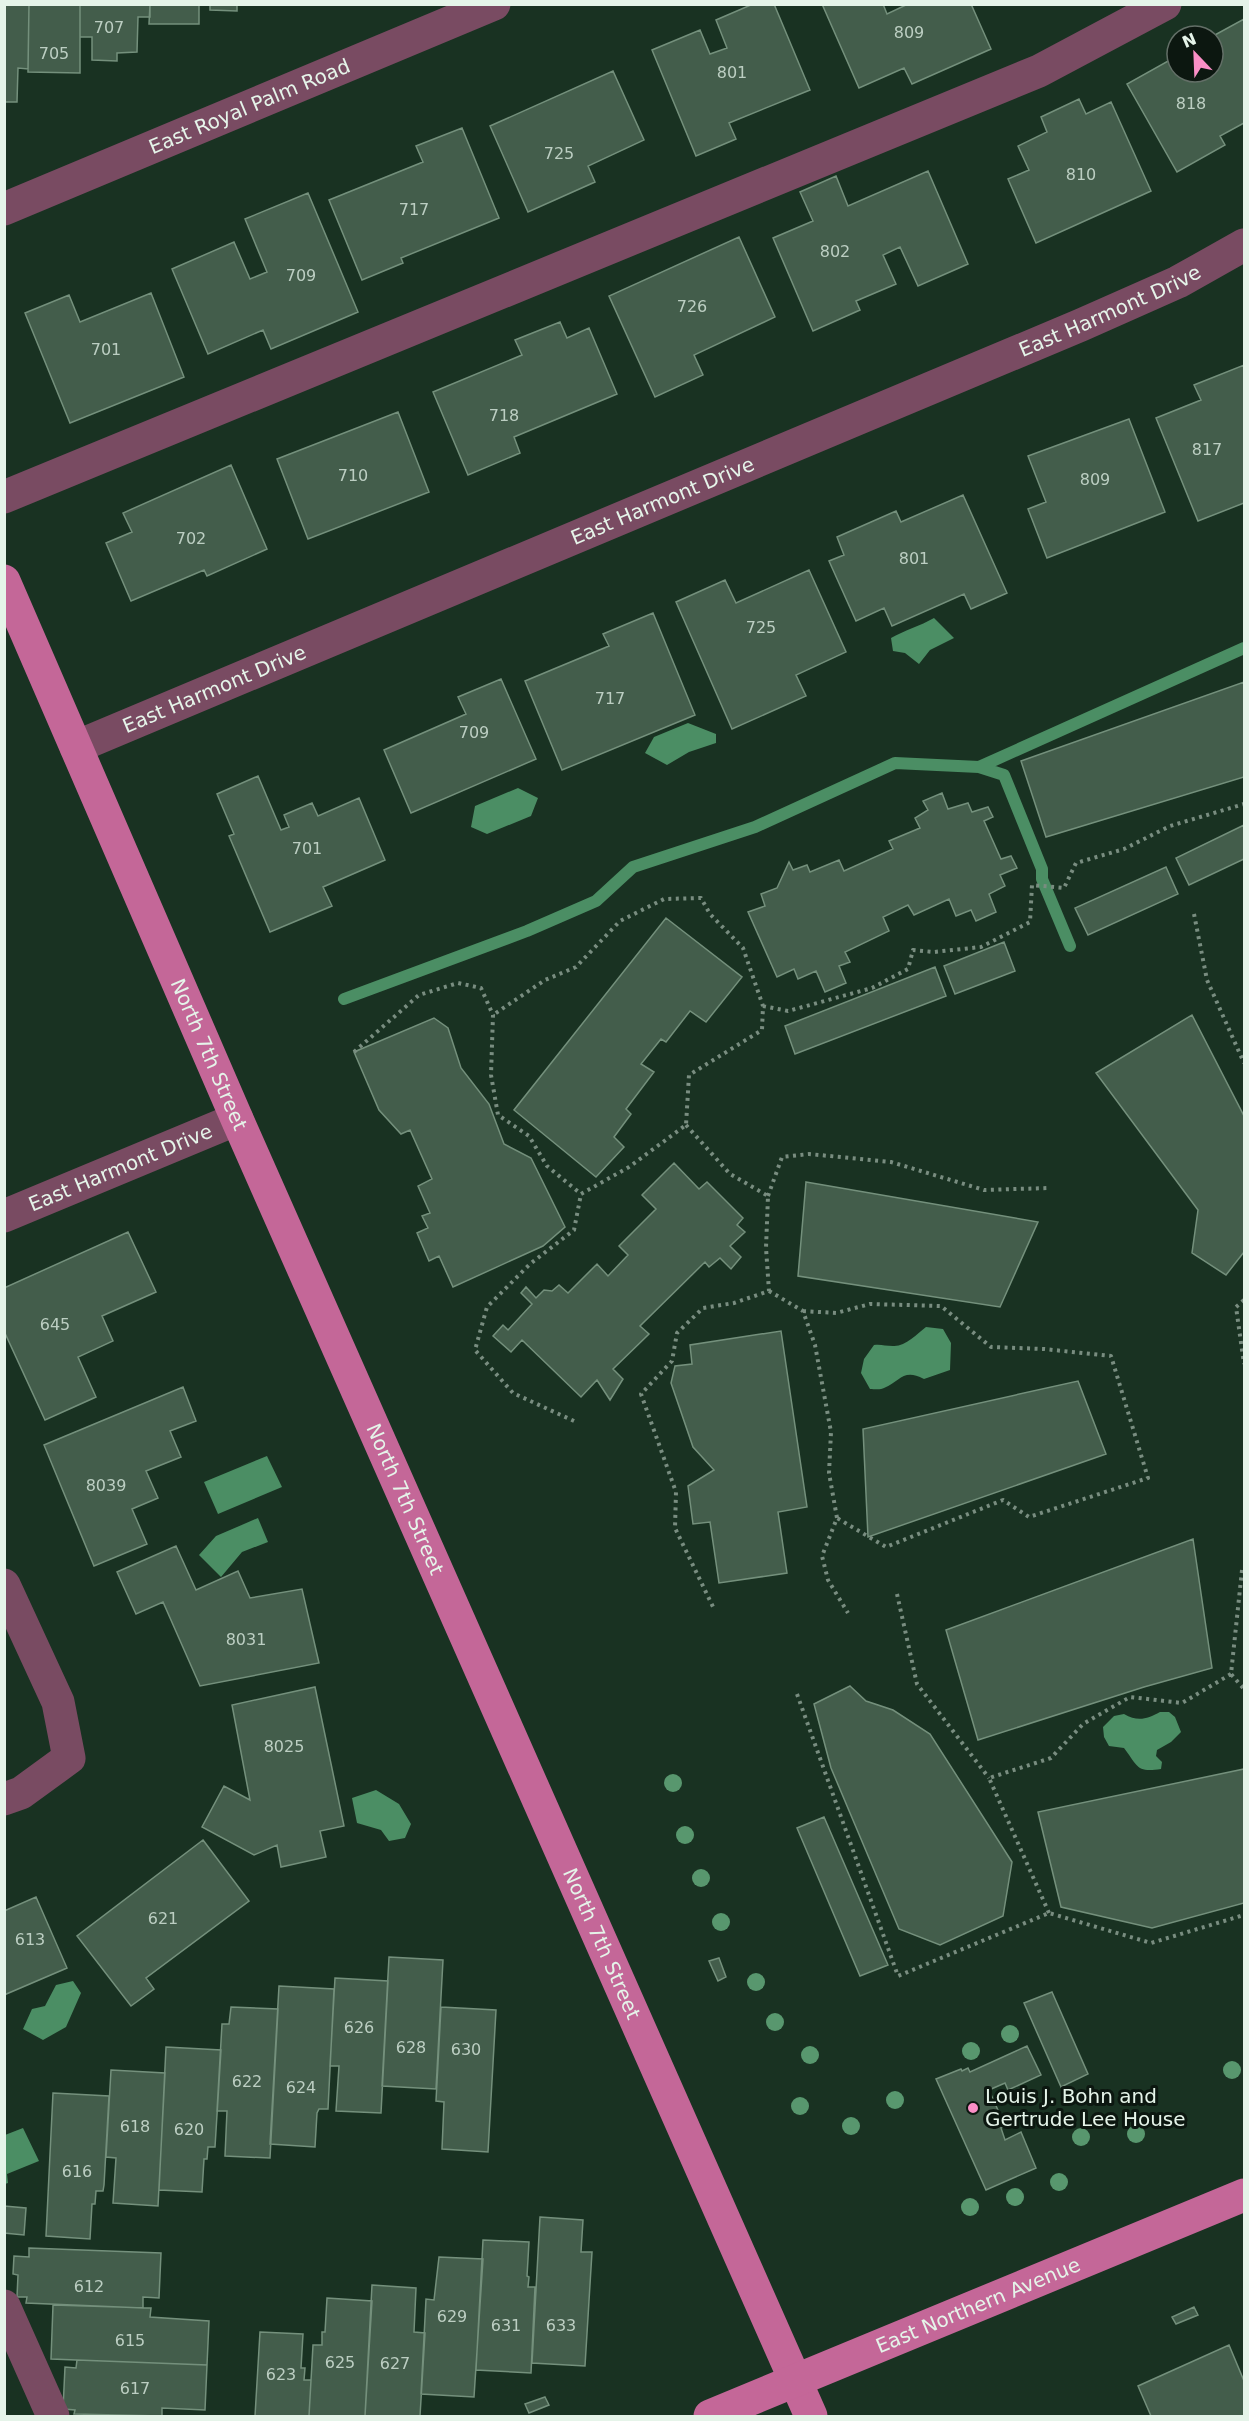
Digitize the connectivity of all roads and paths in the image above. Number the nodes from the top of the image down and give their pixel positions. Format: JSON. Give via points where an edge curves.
{"nodes":[{"id":1,"x":494,"y":4,"type":"edge"},
{"id":2,"x":1165,"y":4,"type":"edge"},
{"id":3,"x":4,"y":209,"type":"edge"},
{"id":4,"x":1245,"y":245,"type":"edge"},
{"id":5,"x":4,"y":497,"type":"edge"},
{"id":6,"x":7,"y":594,"type":"edge"},
{"id":7,"x":76,"y":747,"type":"junction"},
{"id":8,"x":1245,"y":804,"type":"edge"},
{"id":9,"x":1194,"y":914,"type":"dead end"},
{"id":10,"x":763,"y":1006,"type":"junction"},
{"id":11,"x":493,"y":1015,"type":"junction"},
{"id":12,"x":354,"y":1052,"type":"dead end"},
{"id":13,"x":1245,"y":1063,"type":"edge"},
{"id":14,"x":237,"y":1119,"type":"junction"},
{"id":15,"x":686,"y":1125,"type":"junction"},
{"id":16,"x":1049,"y":1188,"type":"dead end"},
{"id":17,"x":581,"y":1194,"type":"junction"},
{"id":18,"x":768,"y":1196,"type":"junction"},
{"id":19,"x":4,"y":1216,"type":"edge"},
{"id":20,"x":769,"y":1291,"type":"junction"},
{"id":21,"x":1245,"y":1300,"type":"edge"},
{"id":22,"x":803,"y":1311,"type":"junction"},
{"id":23,"x":1245,"y":1364,"type":"edge"},
{"id":24,"x":573,"y":1421,"type":"dead end"},
{"id":25,"x":837,"y":1518,"type":"junction"},
{"id":26,"x":1242,"y":1570,"type":"dead end"},
{"id":27,"x":4,"y":1585,"type":"edge"},
{"id":28,"x":897,"y":1594,"type":"dead end"},
{"id":29,"x":714,"y":1609,"type":"dead end"},
{"id":30,"x":849,"y":1613,"type":"dead end"},
{"id":31,"x":1231,"y":1674,"type":"junction"},
{"id":32,"x":1245,"y":1689,"type":"edge"},
{"id":33,"x":797,"y":1694,"type":"dead end"},
{"id":34,"x":989,"y":1778,"type":"junction"},
{"id":35,"x":4,"y":1799,"type":"edge"},
{"id":36,"x":1049,"y":1913,"type":"junction"},
{"id":37,"x":1245,"y":1915,"type":"edge"},
{"id":38,"x":1245,"y":2195,"type":"edge"},
{"id":39,"x":4,"y":2306,"type":"edge"},
{"id":40,"x":796,"y":2381,"type":"junction"},
{"id":41,"x":53,"y":2416,"type":"edge"},
{"id":42,"x":710,"y":2416,"type":"edge"},
{"id":43,"x":811,"y":2416,"type":"edge"}],
"edges":[{"from":1,"to":3,"type":"street","name":"East Royal Palm Road"},
{"from":2,"to":5,"type":"street","via":[[1040,70]]},
{"from":4,"to":7,"type":"street","name":"East Harmont Drive","via":[[1178,282],[1082,325]]},
{"from":6,"to":7,"type":"main road","name":"North 7th Street"},
{"from":7,"to":14,"type":"main road","name":"North 7th Street"},
{"from":8,"to":10,"type":"path","via":[[1170,826],[1124,849],[1076,863],[1064,888],[1032,885],[1030,922],[981,947],[913,950],[909,969],[872,988],[788,1011]]},
{"from":9,"to":13,"type":"path","via":[[1207,980]]},
{"from":10,"to":11,"type":"path","via":[[742,948],[710,914],[701,898],[664,899],[620,921],[576,967],[545,980]]},
{"from":10,"to":15,"type":"path","via":[[762,1030],[689,1075]]},
{"from":11,"to":12,"type":"path","via":[[481,988],[458,983],[419,995]]},
{"from":11,"to":17,"type":"path","via":[[491,1075],[498,1115],[529,1136],[548,1166]]},
{"from":14,"to":19,"type":"street","name":"East Harmont Drive"},
{"from":14,"to":40,"type":"main road","name":"North 7th Street"},
{"from":15,"to":17,"type":"path","via":[[628,1167]]},
{"from":15,"to":18,"type":"path","via":[[730,1174]]},
{"from":16,"to":18,"type":"path","via":[[984,1190],[891,1162],[809,1154],[782,1157]]},
{"from":17,"to":24,"type":"path","via":[[574,1230],[530,1264],[487,1307],[475,1350],[513,1393]]},
{"from":18,"to":20,"type":"path"},
{"from":20,"to":22,"type":"path"},
{"from":20,"to":29,"type":"path","via":[[703,1308],[677,1333],[672,1361],[641,1394],[676,1492],[675,1528]]},
{"from":21,"to":23,"type":"path","via":[[1236,1307]]},
{"from":22,"to":25,"type":"path","via":[[815,1345],[831,1432],[829,1473]]},
{"from":22,"to":25,"type":"path","via":[[836,1313],[870,1304],[940,1306],[991,1347],[1111,1356],[1148,1478],[1029,1517],[1003,1500],[886,1547]]},
{"from":25,"to":30,"type":"path","via":[[822,1556],[828,1580]]},
{"from":26,"to":31,"type":"path"},
{"from":27,"to":35,"type":"street","via":[[57,1702],[69,1758],[21,1792]]},
{"from":28,"to":34,"type":"path","via":[[917,1684]]},
{"from":31,"to":32,"type":"path"},
{"from":31,"to":34,"type":"path","via":[[1182,1703],[1130,1697],[1083,1724],[1051,1758]]},
{"from":33,"to":36,"type":"path","via":[[898,1976]]},
{"from":34,"to":36,"type":"path"},
{"from":36,"to":37,"type":"path","via":[[1151,1943]]},
{"from":38,"to":40,"type":"main road","name":"East Northern Avenue"},
{"from":39,"to":41,"type":"street"},
{"from":40,"to":42,"type":"main road","name":"East Northern Avenue"},
{"from":40,"to":43,"type":"main road","name":"North 7th Street"}]}
